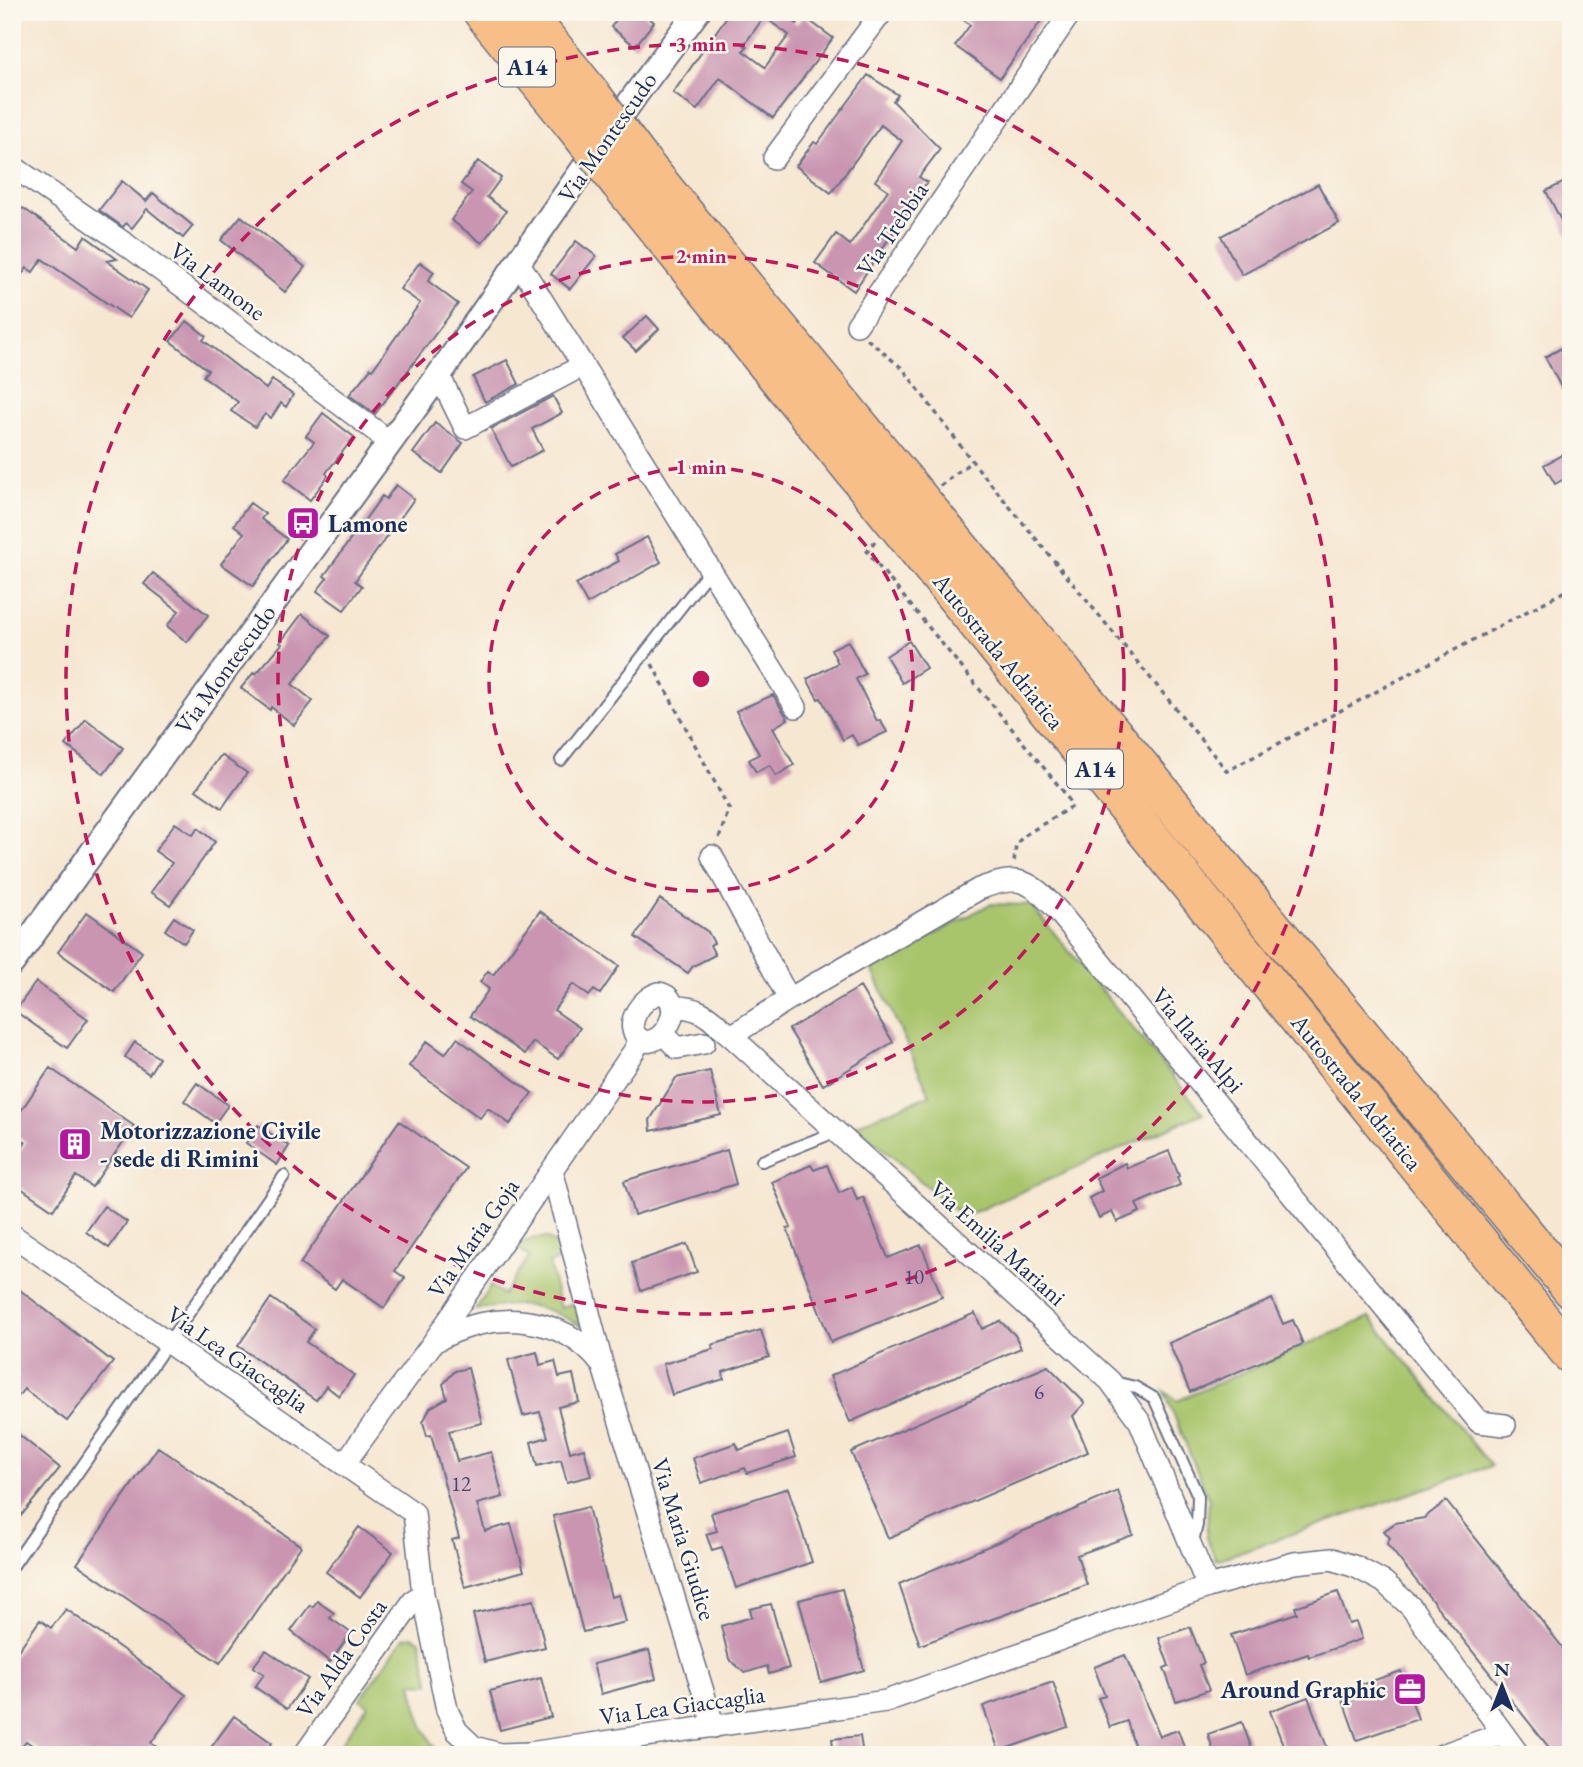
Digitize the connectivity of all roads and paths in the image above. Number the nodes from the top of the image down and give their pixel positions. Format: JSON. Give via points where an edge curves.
{"nodes":[{"id":1,"x":482,"y":12,"type":"edge"},
{"id":2,"x":525,"y":12,"type":"edge"},
{"id":3,"x":698,"y":12,"type":"edge"},
{"id":4,"x":882,"y":12,"type":"edge"},
{"id":5,"x":1068,"y":13,"type":"edge"},
{"id":6,"x":582,"y":109,"type":"junction"},
{"id":7,"x":774,"y":158,"type":"dead end"},
{"id":8,"x":12,"y":166,"type":"edge"},
{"id":9,"x":630,"y":172,"type":"junction"},
{"id":10,"x":519,"y":263,"type":"junction"},
{"id":11,"x":857,"y":326,"type":"joint"},
{"id":12,"x":582,"y":366,"type":"junction"},
{"id":13,"x":439,"y":375,"type":"junction"},
{"id":14,"x":388,"y":444,"type":"junction"},
{"id":15,"x":972,"y":461,"type":"junction"},
{"id":16,"x":936,"y":489,"type":"dead end"},
{"id":17,"x":881,"y":534,"type":"dead end"},
{"id":18,"x":710,"y":570,"type":"junction"},
{"id":19,"x":1571,"y":588,"type":"edge"},
{"id":20,"x":646,"y":653,"type":"junction"},
{"id":21,"x":796,"y":707,"type":"dead end"},
{"id":22,"x":561,"y":760,"type":"dead end"},
{"id":23,"x":712,"y":856,"type":"joint"},
{"id":24,"x":1012,"y":881,"type":"junction"},
{"id":25,"x":12,"y":963,"type":"edge"},
{"id":26,"x":789,"y":999,"type":"junction"},
{"id":27,"x":672,"y":1007,"type":"junction"},
{"id":28,"x":663,"y":1034,"type":"junction"},
{"id":29,"x":731,"y":1036,"type":"junction"},
{"id":30,"x":639,"y":1039,"type":"junction"},
{"id":31,"x":704,"y":1043,"type":"dead end"},
{"id":32,"x":835,"y":1132,"type":"junction"},
{"id":33,"x":762,"y":1161,"type":"dead end"},
{"id":34,"x":552,"y":1170,"type":"junction"},
{"id":35,"x":284,"y":1176,"type":"dead end"},
{"id":36,"x":12,"y":1236,"type":"edge"},
{"id":37,"x":1571,"y":1289,"type":"edge"},
{"id":38,"x":168,"y":1343,"type":"junction"},
{"id":39,"x":432,"y":1344,"type":"junction"},
{"id":40,"x":1571,"y":1355,"type":"edge"},
{"id":41,"x":603,"y":1367,"type":"junction"},
{"id":42,"x":1505,"y":1425,"type":"dead end"},
{"id":43,"x":344,"y":1464,"type":"junction"},
{"id":44,"x":12,"y":1567,"type":"edge"},
{"id":45,"x":1208,"y":1587,"type":"junction"},
{"id":46,"x":423,"y":1594,"type":"junction"},
{"id":47,"x":713,"y":1727,"type":"junction"},
{"id":48,"x":1503,"y":1733,"type":"junction"},
{"id":49,"x":304,"y":1755,"type":"edge"},
{"id":50,"x":1442,"y":1755,"type":"edge"},
{"id":51,"x":1519,"y":1755,"type":"edge"}],
"edges":[{"from":1,"to":6,"type":"highway","name":"Autostrada Adriatica","number":"A14"},
{"from":2,"to":6,"type":"highway","name":"Autostrada Adriatica","number":"A14"},
{"from":3,"to":10,"type":"street","name":"Via Montescudo"},
{"from":4,"to":7,"type":"street"},
{"from":5,"to":11,"type":"street","name":"Via Trebbia"},
{"from":6,"to":9,"type":"highway","name":"Autostrada Adriatica","number":"A14","bridge":true},
{"from":8,"to":14,"type":"street","name":"Via Lamone","via":[[127,245]]},
{"from":9,"to":37,"type":"highway","name":"Autostrada Adriatica","number":"A14"},
{"from":9,"to":40,"type":"highway","name":"Autostrada Adriatica","number":"A14"},
{"from":10,"to":12,"type":"street"},
{"from":10,"to":13,"type":"street","name":"Via Montescudo"},
{"from":11,"to":15,"type":"path","via":[[860,334],[903,369]]},
{"from":12,"to":13,"type":"street","via":[[465,428]]},
{"from":12,"to":18,"type":"street"},
{"from":13,"to":14,"type":"street","name":"Via Montescudo"},
{"from":14,"to":25,"type":"street","name":"Via Montescudo"},
{"from":15,"to":16,"type":"path"},
{"from":15,"to":19,"type":"path","via":[[1227,771]]},
{"from":17,"to":24,"type":"path","via":[[867,552],[1067,796],[1071,807],[1016,844]]},
{"from":18,"to":20,"type":"lane"},
{"from":18,"to":21,"type":"street"},
{"from":20,"to":22,"type":"lane"},
{"from":20,"to":23,"type":"path","via":[[729,809]]},
{"from":23,"to":26,"type":"street"},
{"from":24,"to":26,"type":"street","via":[[1002,880],[979,890]]},
{"from":24,"to":42,"type":"street","name":"Via Ilaria Alpi","via":[[1040,892],[1058,911],[1479,1422]]},
{"from":26,"to":29,"type":"street"},
{"from":27,"to":28,"type":"street"},
{"from":27,"to":29,"type":"street","name":"Via Emilia Mariani","via":[[690,1006]]},
{"from":27,"to":30,"type":"street","via":[[666,995],[652,995],[643,1001],[633,1027]]},
{"from":28,"to":30,"type":"street","via":[[648,1041]]},
{"from":28,"to":31,"type":"street","via":[[677,1048]]},
{"from":29,"to":32,"type":"street","name":"Via Emilia Mariani"},
{"from":30,"to":34,"type":"street","name":"Via Maria Goja"},
{"from":32,"to":33,"type":"lane"},
{"from":32,"to":45,"type":"street","name":"Via Emilia Mariani","via":[[1110,1381],[1140,1422]]},
{"from":34,"to":39,"type":"street","name":"Via Maria Goja"},
{"from":34,"to":41,"type":"street","name":"Via Maria Giudice"},
{"from":35,"to":38,"type":"lane"},
{"from":36,"to":38,"type":"street","name":"Via Lea Giaccaglia"},
{"from":38,"to":43,"type":"street","name":"Via Lea Giaccaglia"},
{"from":38,"to":44,"type":"lane"},
{"from":39,"to":41,"type":"street","name":"Via Maria Giudice","via":[[467,1327],[506,1320],[528,1322],[570,1335]]},
{"from":39,"to":43,"type":"street","name":"Via Maria Goja"},
{"from":41,"to":47,"type":"street","name":"Via Maria Giudice"},
{"from":43,"to":46,"type":"street","name":"Via Lea Giaccaglia","via":[[414,1513]]},
{"from":45,"to":47,"type":"street","name":"Via Lea Giaccaglia","via":[[886,1701]]},
{"from":45,"to":48,"type":"street","name":"Via Lea Giaccaglia","via":[[1294,1563],[1332,1559],[1356,1567],[1384,1582],[1411,1607]]},
{"from":46,"to":47,"type":"street","name":"Via Lea Giaccaglia","via":[[447,1710],[457,1731],[474,1747],[500,1754],[529,1753]]},
{"from":46,"to":49,"type":"street","name":"Via Alda Costa","via":[[414,1600]]},
{"from":48,"to":50,"type":"street"},
{"from":48,"to":51,"type":"street","name":"Via Lea Giaccaglia"}]}
